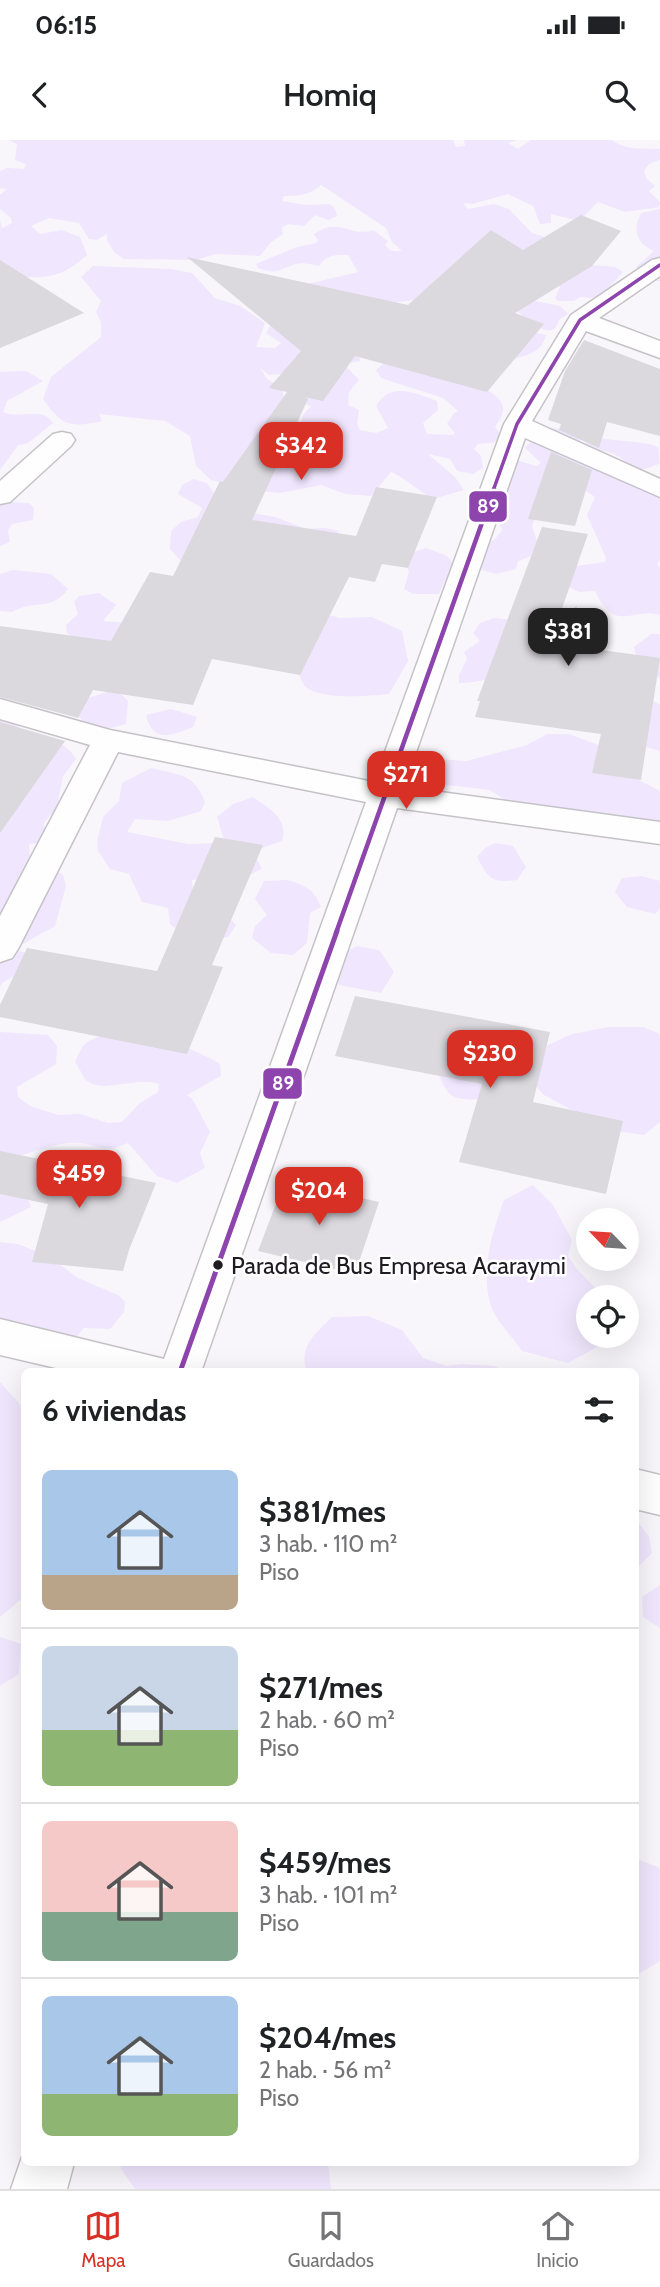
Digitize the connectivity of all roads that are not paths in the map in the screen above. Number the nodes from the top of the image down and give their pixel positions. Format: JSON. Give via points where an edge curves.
{"nodes":[{"id":1,"x":660,"y":265,"type":"edge"},
{"id":2,"x":580,"y":320,"type":"junction"},
{"id":3,"x":660,"y":350,"type":"edge"},
{"id":4,"x":517,"y":424,"type":"junction"},
{"id":5,"x":62,"y":440,"type":"dead end"},
{"id":6,"x":660,"y":489,"type":"edge"},
{"id":7,"x":0,"y":496,"type":"edge"},
{"id":8,"x":0,"y":709,"type":"edge"},
{"id":9,"x":110,"y":740,"type":"junction"},
{"id":10,"x":384,"y":795,"type":"junction"},
{"id":11,"x":660,"y":833,"type":"edge"},
{"id":12,"x":0,"y":949,"type":"edge"},
{"id":13,"x":0,"y":1337,"type":"edge"},
{"id":14,"x":132,"y":1368,"type":"edge"},
{"id":15,"x":181,"y":1368,"type":"edge"},
{"id":16,"x":639,"y":1490,"type":"edge"},
{"id":17,"x":660,"y":1494,"type":"edge"},
{"id":18,"x":46,"y":2166,"type":"edge"},
{"id":19,"x":39,"y":2189,"type":"edge"}],
"edges":[{"from":1,"to":2,"type":"street"},
{"from":2,"to":3,"type":"street"},
{"from":2,"to":4,"type":"street"},
{"from":4,"to":6,"type":"street"},
{"from":4,"to":10,"type":"street"},
{"from":5,"to":7,"type":"street"},
{"from":8,"to":9,"type":"street"},
{"from":9,"to":10,"type":"street"},
{"from":9,"to":12,"type":"street"},
{"from":10,"to":11,"type":"street"},
{"from":10,"to":15,"type":"street"},
{"from":13,"to":14,"type":"street"},
{"from":16,"to":17,"type":"street"},
{"from":18,"to":19,"type":"street"}]}
